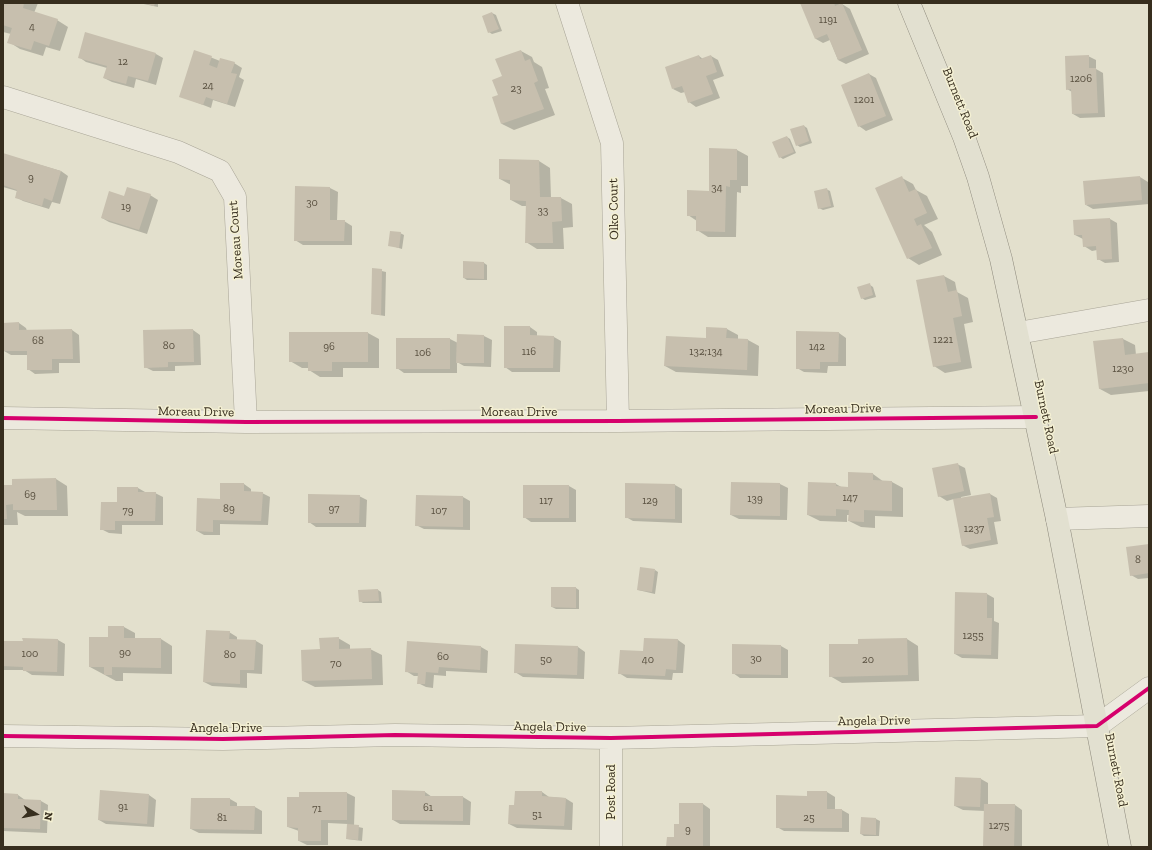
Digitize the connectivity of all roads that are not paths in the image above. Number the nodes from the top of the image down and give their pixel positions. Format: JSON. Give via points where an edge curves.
{"nodes":[{"id":1,"x":567,"y":3,"type":"edge"},
{"id":2,"x":909,"y":3,"type":"edge"},
{"id":3,"x":3,"y":97,"type":"edge"},
{"id":4,"x":1149,"y":310,"type":"edge"},
{"id":5,"x":1018,"y":333,"type":"junction"},
{"id":6,"x":1036,"y":417,"type":"junction"},
{"id":7,"x":3,"y":418,"type":"edge"},
{"id":8,"x":618,"y":421,"type":"junction"},
{"id":9,"x":246,"y":422,"type":"junction"},
{"id":10,"x":1149,"y":516,"type":"edge"},
{"id":11,"x":1057,"y":520,"type":"junction"},
{"id":12,"x":1149,"y":688,"type":"edge"},
{"id":13,"x":1097,"y":726,"type":"junction"},
{"id":14,"x":3,"y":736,"type":"edge"},
{"id":15,"x":611,"y":738,"type":"junction"},
{"id":16,"x":612,"y":847,"type":"edge"},
{"id":17,"x":1120,"y":847,"type":"edge"}],
"edges":[{"from":1,"to":8,"type":"street","name":"Olko Court","via":[[612,143]]},
{"from":2,"to":5,"type":"main road","name":"Burnett Road","via":[[978,177]]},
{"from":3,"to":9,"type":"street","name":"Moreau Court","via":[[178,152],[220,171],[235,197]]},
{"from":4,"to":5,"type":"street"},
{"from":5,"to":6,"type":"main road","name":"Burnett Road"},
{"from":6,"to":8,"type":"street","name":"Moreau Drive"},
{"from":6,"to":11,"type":"main road","name":"Burnett Road"},
{"from":7,"to":9,"type":"street","name":"Moreau Drive"},
{"from":8,"to":9,"type":"street","name":"Moreau Drive"},
{"from":10,"to":11,"type":"street"},
{"from":11,"to":13,"type":"main road","name":"Burnett Road"},
{"from":12,"to":13,"type":"street"},
{"from":13,"to":15,"type":"street","name":"Angela Drive"},
{"from":13,"to":17,"type":"main road","name":"Burnett Road"},
{"from":14,"to":15,"type":"street","name":"Angela Drive"},
{"from":15,"to":16,"type":"street","name":"Post Road"}]}
